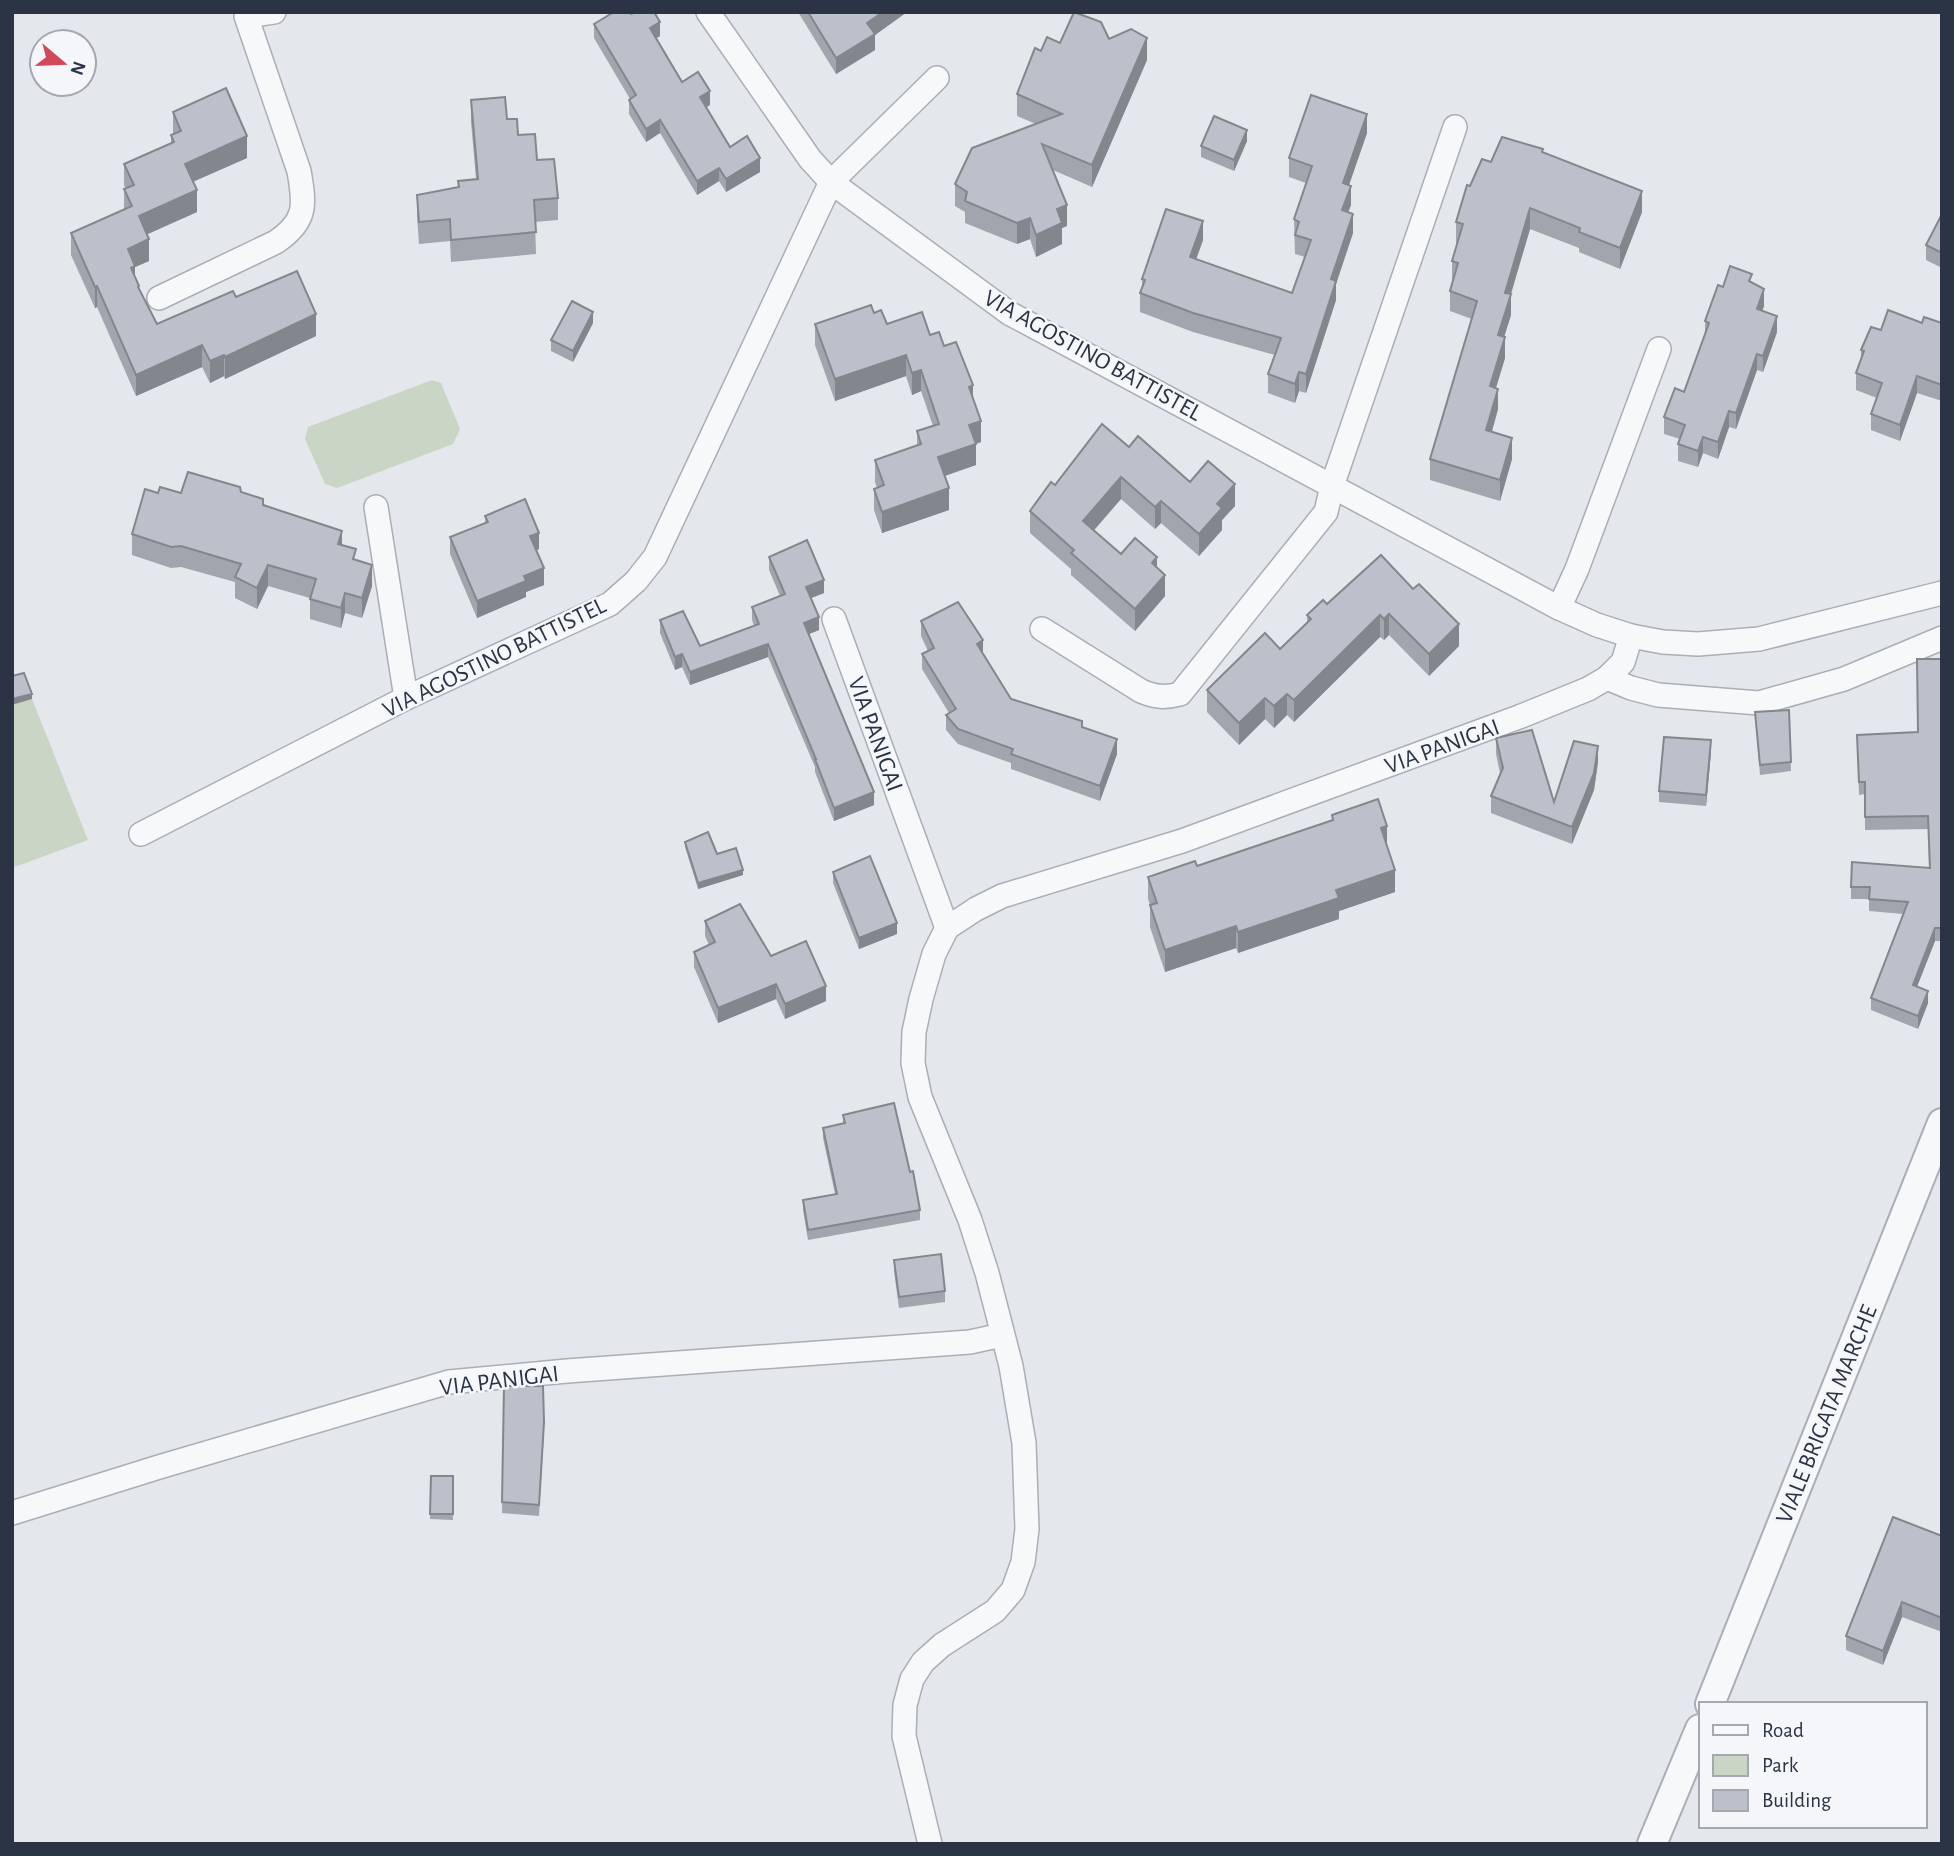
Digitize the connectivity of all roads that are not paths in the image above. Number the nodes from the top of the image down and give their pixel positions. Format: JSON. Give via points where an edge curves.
{"nodes":[{"id":1,"x":274,"y":12,"type":"edge"},
{"id":2,"x":708,"y":12,"type":"edge"},
{"id":3,"x":937,"y":78,"type":"dead end"},
{"id":4,"x":1455,"y":127,"type":"dead end"},
{"id":5,"x":831,"y":182,"type":"junction"},
{"id":6,"x":159,"y":298,"type":"dead end"},
{"id":7,"x":1659,"y":349,"type":"dead end"},
{"id":8,"x":1332,"y":486,"type":"junction"},
{"id":9,"x":376,"y":507,"type":"dead end"},
{"id":10,"x":1942,"y":593,"type":"edge"},
{"id":11,"x":1559,"y":608,"type":"junction"},
{"id":12,"x":834,"y":619,"type":"dead end"},
{"id":13,"x":1042,"y":629,"type":"dead end"},
{"id":14,"x":1631,"y":636,"type":"junction"},
{"id":15,"x":1942,"y":638,"type":"edge"},
{"id":16,"x":1607,"y":678,"type":"junction"},
{"id":17,"x":406,"y":698,"type":"junction"},
{"id":18,"x":141,"y":834,"type":"dead end"},
{"id":19,"x":947,"y":928,"type":"junction"},
{"id":20,"x":1942,"y":1124,"type":"edge"},
{"id":21,"x":1002,"y":1335,"type":"junction"},
{"id":22,"x":12,"y":1513,"type":"edge"},
{"id":23,"x":1711,"y":1702,"type":"edge"},
{"id":24,"x":1699,"y":1731,"type":"edge"},
{"id":25,"x":930,"y":1844,"type":"edge"},
{"id":26,"x":1652,"y":1844,"type":"edge"}],
"edges":[{"from":1,"to":6,"type":"street","via":[[246,16],[299,171],[304,197],[300,219],[276,242]]},
{"from":2,"to":5,"type":"street","name":"VIA AGOSTINO BATTISTEL","via":[[810,159]]},
{"from":3,"to":5,"type":"street","name":"VIA AGOSTINO BATTISTEL"},
{"from":4,"to":8,"type":"street"},
{"from":5,"to":8,"type":"street","name":"VIA AGOSTINO BATTISTEL","via":[[1009,313]]},
{"from":5,"to":17,"type":"street","name":"VIA AGOSTINO BATTISTEL","via":[[655,557],[636,581],[610,604]]},
{"from":7,"to":11,"type":"street"},
{"from":8,"to":11,"type":"street","name":"VIA AGOSTINO BATTISTEL"},
{"from":8,"to":13,"type":"street","via":[[1326,512],[1180,694],[1154,697],[1141,691]]},
{"from":9,"to":17,"type":"street"},
{"from":10,"to":14,"type":"street","name":"VIA AGOSTINO BATTISTEL","via":[[1759,639],[1698,644]]},
{"from":11,"to":14,"type":"street","name":"VIA AGOSTINO BATTISTEL"},
{"from":12,"to":19,"type":"street","name":"VIA PANIGAI"},
{"from":14,"to":16,"type":"street","via":[[1623,662]]},
{"from":15,"to":16,"type":"street","via":[[1844,679],[1759,703],[1658,695]]},
{"from":16,"to":19,"type":"street","name":"VIA PANIGAI","via":[[1519,717],[1182,841],[1002,896]]},
{"from":17,"to":18,"type":"street","name":"VIA AGOSTINO BATTISTEL"},
{"from":19,"to":21,"type":"street","via":[[920,999],[913,1063],[920,1097],[971,1220]]},
{"from":20,"to":23,"type":"street","name":"VIALE BRIGATA MARCHE"},
{"from":21,"to":22,"type":"street","name":"VIA PANIGAI","via":[[970,1342],[449,1382]]},
{"from":21,"to":25,"type":"street","via":[[1024,1443],[1027,1529],[1023,1562],[1013,1590],[995,1611],[942,1646],[912,1679],[904,1736]]},
{"from":24,"to":26,"type":"street"}]}
